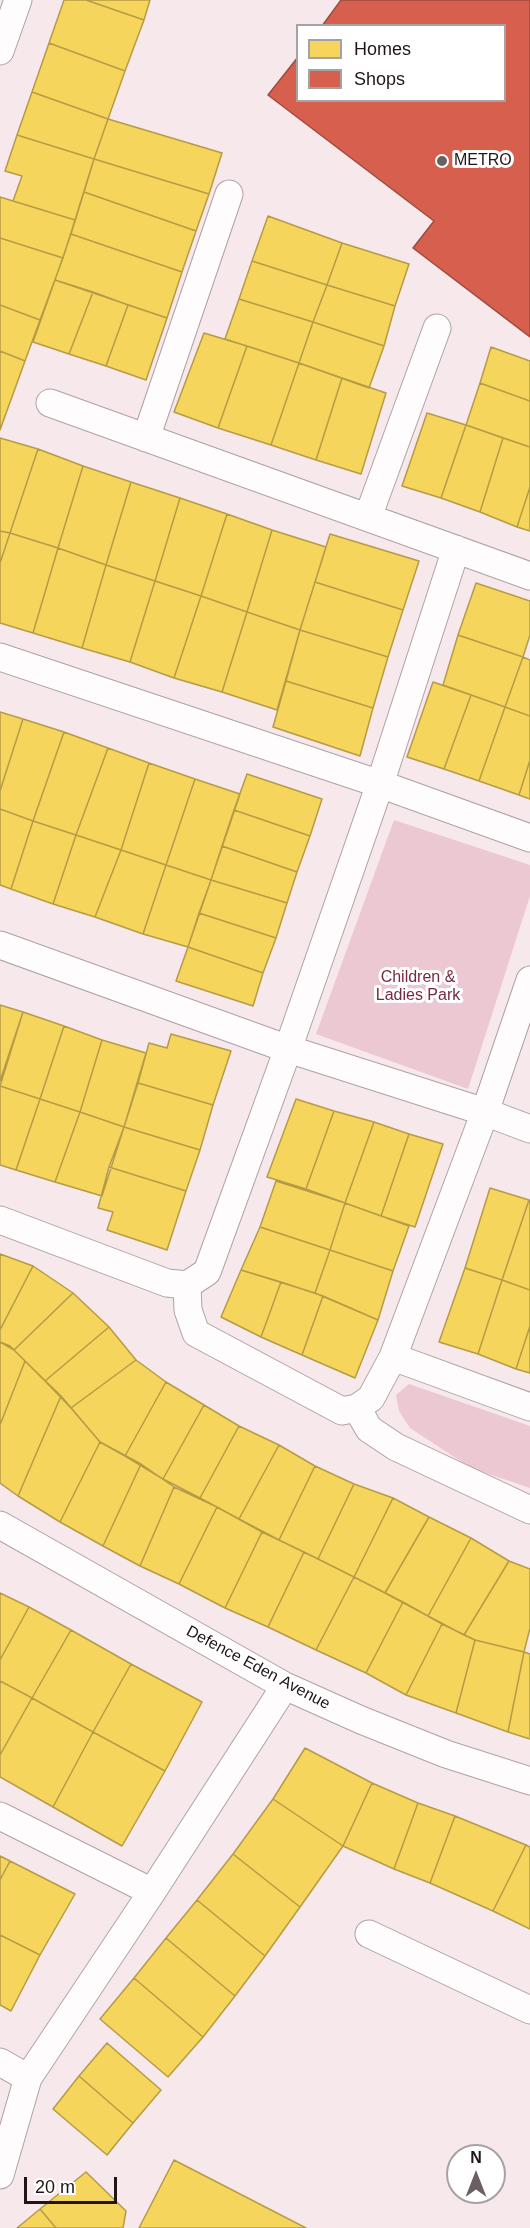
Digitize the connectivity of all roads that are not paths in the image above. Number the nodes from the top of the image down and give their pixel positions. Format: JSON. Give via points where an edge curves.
{"nodes":[{"id":1,"x":18,"y":0,"type":"edge"},
{"id":2,"x":0,"y":51,"type":"edge"},
{"id":3,"x":229,"y":195,"type":"dead end"},
{"id":4,"x":437,"y":328,"type":"dead end"},
{"id":5,"x":50,"y":403,"type":"dead end"},
{"id":6,"x":146,"y":438,"type":"junction"},
{"id":7,"x":368,"y":517,"type":"junction"},
{"id":8,"x":456,"y":549,"type":"junction"},
{"id":9,"x":530,"y":576,"type":"edge"},
{"id":10,"x":0,"y":657,"type":"edge"},
{"id":11,"x":380,"y":784,"type":"junction"},
{"id":12,"x":530,"y":838,"type":"edge"},
{"id":13,"x":0,"y":945,"type":"edge"},
{"id":14,"x":530,"y":980,"type":"edge"},
{"id":15,"x":288,"y":1049,"type":"junction"},
{"id":16,"x":485,"y":1112,"type":"junction"},
{"id":17,"x":530,"y":1129,"type":"edge"},
{"id":18,"x":0,"y":1220,"type":"edge"},
{"id":19,"x":187,"y":1286,"type":"junction"},
{"id":20,"x":393,"y":1357,"type":"junction"},
{"id":21,"x":530,"y":1407,"type":"edge"},
{"id":22,"x":357,"y":1408,"type":"junction"},
{"id":23,"x":530,"y":1510,"type":"edge"},
{"id":24,"x":0,"y":1525,"type":"edge"},
{"id":25,"x":285,"y":1686,"type":"junction"},
{"id":26,"x":530,"y":1781,"type":"edge"},
{"id":27,"x":0,"y":1816,"type":"edge"},
{"id":28,"x":152,"y":1892,"type":"junction"},
{"id":29,"x":369,"y":1934,"type":"dead end"},
{"id":30,"x":530,"y":2010,"type":"edge"},
{"id":31,"x":0,"y":2062,"type":"edge"},
{"id":32,"x":28,"y":2078,"type":"junction"},
{"id":33,"x":0,"y":2175,"type":"edge"}],
"edges":[{"from":1,"to":2,"type":"street"},
{"from":3,"to":6,"type":"street"},
{"from":4,"to":7,"type":"street"},
{"from":5,"to":6,"type":"street"},
{"from":6,"to":7,"type":"street"},
{"from":7,"to":8,"type":"street"},
{"from":8,"to":9,"type":"street"},
{"from":8,"to":11,"type":"street"},
{"from":10,"to":11,"type":"street"},
{"from":11,"to":12,"type":"street"},
{"from":11,"to":15,"type":"street"},
{"from":13,"to":15,"type":"street"},
{"from":14,"to":16,"type":"street"},
{"from":15,"to":16,"type":"street"},
{"from":15,"to":19,"type":"street","via":[[207,1272]]},
{"from":16,"to":17,"type":"street"},
{"from":16,"to":20,"type":"street"},
{"from":18,"to":19,"type":"street","via":[[167,1283]]},
{"from":19,"to":22,"type":"street","via":[[188,1310],[196,1333],[342,1411]]},
{"from":20,"to":21,"type":"street"},
{"from":20,"to":22,"type":"street","via":[[371,1398]]},
{"from":22,"to":23,"type":"street","via":[[369,1429],[396,1447]]},
{"from":24,"to":25,"type":"street","name":"Defence Eden Avenue"},
{"from":25,"to":26,"type":"street","name":"Defence Eden Avenue","via":[[446,1754]]},
{"from":25,"to":28,"type":"street"},
{"from":27,"to":28,"type":"street"},
{"from":28,"to":32,"type":"street"},
{"from":29,"to":30,"type":"street"},
{"from":31,"to":32,"type":"street"},
{"from":32,"to":33,"type":"street"}]}
